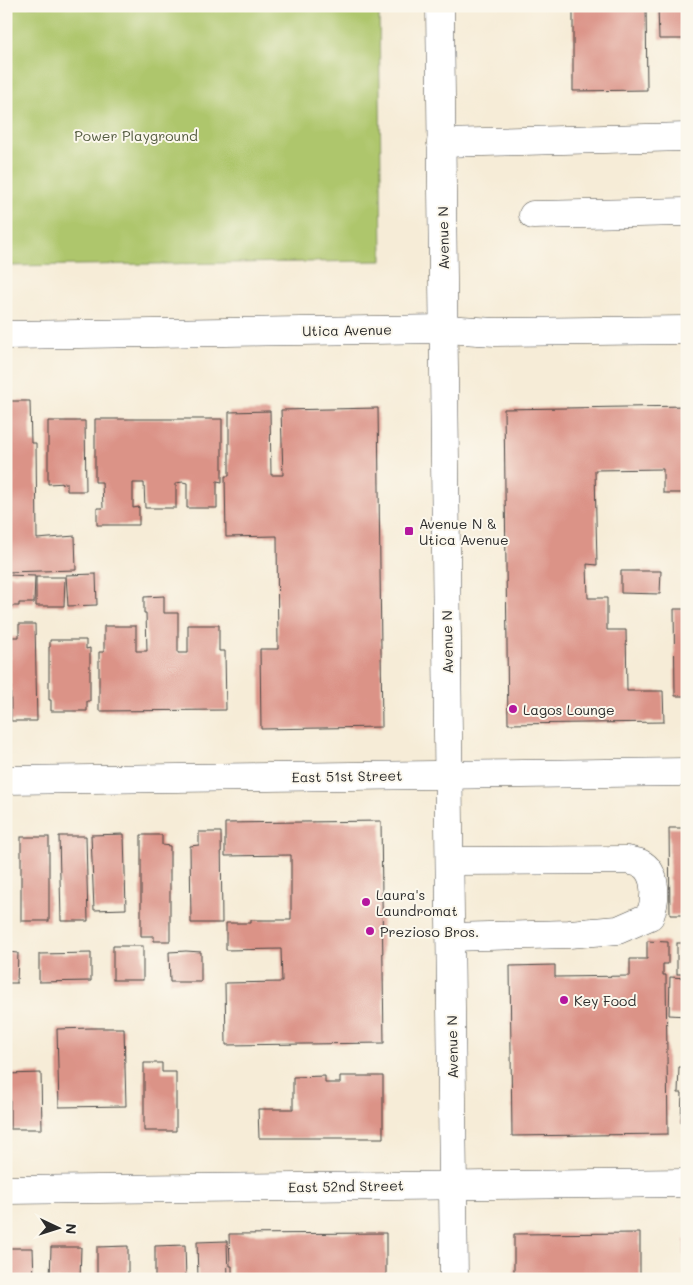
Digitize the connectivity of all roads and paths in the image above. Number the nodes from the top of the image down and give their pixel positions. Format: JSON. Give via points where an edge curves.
{"nodes":[{"id":1,"x":440,"y":6,"type":"edge"},
{"id":2,"x":687,"y":137,"type":"edge"},
{"id":3,"x":441,"y":143,"type":"junction"},
{"id":4,"x":687,"y":212,"type":"edge"},
{"id":5,"x":533,"y":214,"type":"dead end"},
{"id":6,"x":444,"y":329,"type":"junction"},
{"id":7,"x":687,"y":330,"type":"edge"},
{"id":8,"x":6,"y":335,"type":"edge"},
{"id":9,"x":687,"y":772,"type":"edge"},
{"id":10,"x":449,"y":775,"type":"junction"},
{"id":11,"x":6,"y":780,"type":"edge"},
{"id":12,"x":450,"y":861,"type":"junction"},
{"id":13,"x":451,"y":937,"type":"junction"},
{"id":14,"x":687,"y":1183,"type":"edge"},
{"id":15,"x":454,"y":1185,"type":"junction"},
{"id":16,"x":6,"y":1190,"type":"edge"},
{"id":17,"x":454,"y":1279,"type":"edge"}],
"edges":[{"from":1,"to":3,"type":"street","name":"Avenue N"},
{"from":2,"to":3,"type":"street"},
{"from":3,"to":6,"type":"street","name":"Avenue N"},
{"from":4,"to":5,"type":"street"},
{"from":6,"to":7,"type":"street","name":"Utica Avenue","via":[[495,332]]},
{"from":6,"to":8,"type":"street","name":"Utica Avenue"},
{"from":6,"to":10,"type":"street","name":"Avenue N"},
{"from":9,"to":10,"type":"street","name":"East 51st Street"},
{"from":10,"to":11,"type":"street","name":"East 51st Street"},
{"from":10,"to":12,"type":"street","name":"Avenue N"},
{"from":12,"to":13,"type":"street","name":"Avenue N"},
{"from":12,"to":13,"type":"street","via":[[628,860],[641,864],[651,875],[654,890],[650,916],[618,930]]},
{"from":13,"to":15,"type":"street","name":"Avenue N"},
{"from":14,"to":15,"type":"street","name":"East 52nd Street"},
{"from":15,"to":16,"type":"street","name":"East 52nd Street"},
{"from":15,"to":17,"type":"street","name":"Avenue N"}]}
